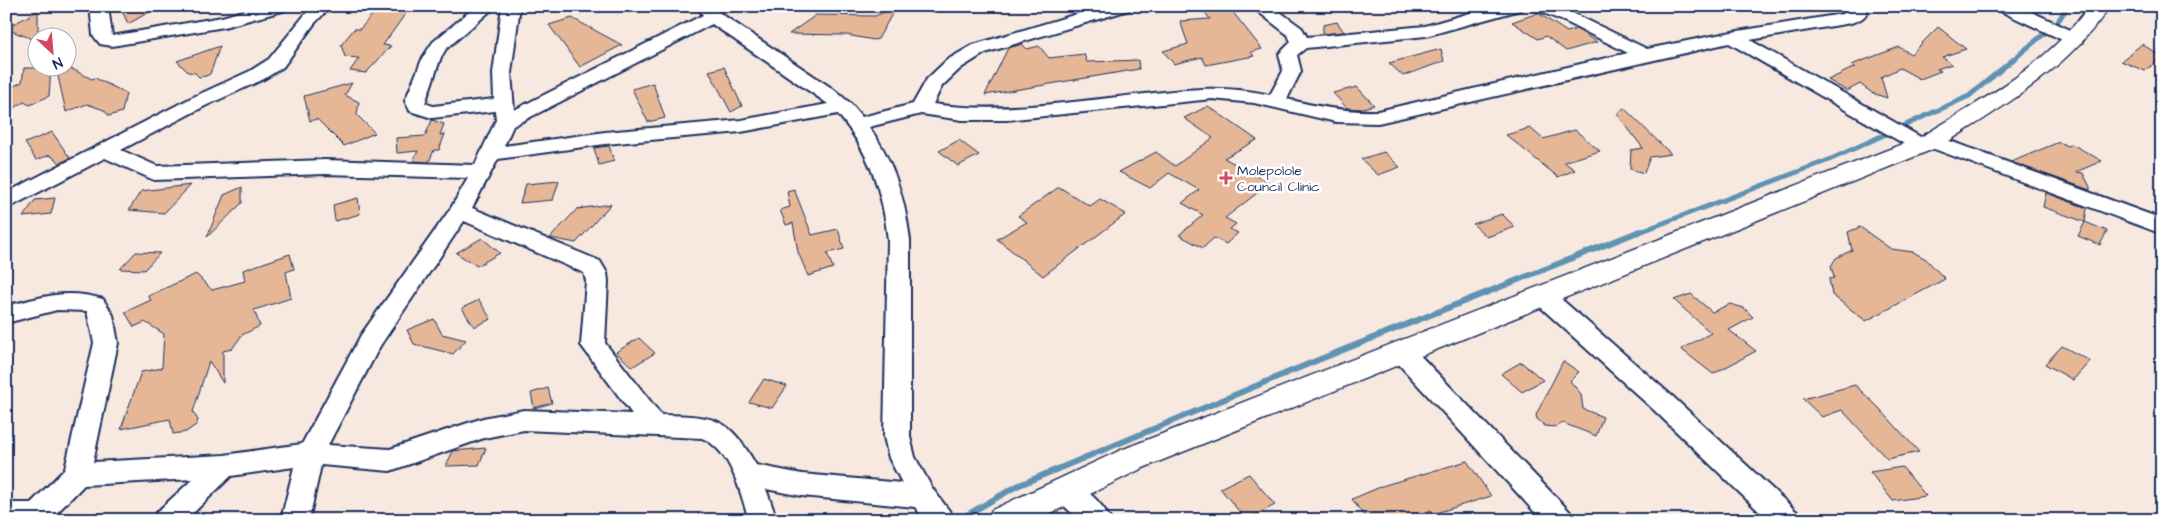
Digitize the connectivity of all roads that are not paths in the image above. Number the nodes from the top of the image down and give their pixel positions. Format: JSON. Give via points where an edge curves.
{"nodes":[{"id":1,"x":99,"y":6,"type":"edge"},
{"id":2,"x":280,"y":6,"type":"edge"},
{"id":3,"x":322,"y":6,"type":"edge"},
{"id":4,"x":487,"y":6,"type":"edge"},
{"id":5,"x":511,"y":6,"type":"edge"},
{"id":6,"x":1123,"y":6,"type":"edge"},
{"id":7,"x":1260,"y":6,"type":"edge"},
{"id":8,"x":1514,"y":6,"type":"edge"},
{"id":9,"x":1542,"y":6,"type":"edge"},
{"id":10,"x":1859,"y":6,"type":"edge"},
{"id":11,"x":2004,"y":6,"type":"edge"},
{"id":12,"x":2100,"y":6,"type":"edge"},
{"id":13,"x":709,"y":12,"type":"edge"},
{"id":14,"x":1732,"y":37,"type":"junction"},
{"id":15,"x":2074,"y":39,"type":"junction"},
{"id":16,"x":1301,"y":44,"type":"junction"},
{"id":17,"x":1645,"y":55,"type":"junction"},
{"id":18,"x":1276,"y":102,"type":"junction"},
{"id":19,"x":843,"y":107,"type":"junction"},
{"id":20,"x":921,"y":108,"type":"junction"},
{"id":21,"x":505,"y":113,"type":"junction"},
{"id":22,"x":858,"y":124,"type":"junction"},
{"id":23,"x":1926,"y":143,"type":"junction"},
{"id":24,"x":104,"y":150,"type":"junction"},
{"id":25,"x":486,"y":163,"type":"junction"},
{"id":26,"x":6,"y":202,"type":"edge"},
{"id":27,"x":460,"y":211,"type":"junction"},
{"id":28,"x":2162,"y":227,"type":"edge"},
{"id":29,"x":1544,"y":297,"type":"junction"},
{"id":30,"x":6,"y":315,"type":"edge"},
{"id":31,"x":1403,"y":353,"type":"junction"},
{"id":32,"x":654,"y":424,"type":"junction"},
{"id":33,"x":310,"y":454,"type":"junction"},
{"id":34,"x":224,"y":466,"type":"junction"},
{"id":35,"x":77,"y":474,"type":"junction"},
{"id":36,"x":747,"y":474,"type":"junction"},
{"id":37,"x":1066,"y":490,"type":"junction"},
{"id":38,"x":922,"y":496,"type":"junction"},
{"id":39,"x":6,"y":515,"type":"edge"},
{"id":40,"x":167,"y":520,"type":"edge"},
{"id":41,"x":295,"y":520,"type":"edge"},
{"id":42,"x":763,"y":520,"type":"edge"},
{"id":43,"x":942,"y":520,"type":"edge"},
{"id":44,"x":1004,"y":520,"type":"edge"},
{"id":45,"x":1097,"y":520,"type":"edge"},
{"id":46,"x":1560,"y":520,"type":"edge"},
{"id":47,"x":1787,"y":520,"type":"edge"}],
"edges":[{"from":1,"to":2,"type":"street","via":[[102,35],[112,41],[224,22]]},
{"from":3,"to":24,"type":"street","via":[[276,63]]},
{"from":4,"to":21,"type":"street","via":[[439,46],[415,101],[417,108],[432,112]]},
{"from":5,"to":21,"type":"street","via":[[502,73]]},
{"from":6,"to":20,"type":"street","via":[[979,49],[954,64],[934,82]]},
{"from":7,"to":16,"type":"street","via":[[1296,32]]},
{"from":8,"to":16,"type":"street","via":[[1426,31]]},
{"from":9,"to":17,"type":"street"},
{"from":10,"to":14,"type":"street","via":[[1856,16],[1846,19]]},
{"from":11,"to":15,"type":"street"},
{"from":12,"to":15,"type":"street","via":[[2094,18]]},
{"from":13,"to":19,"type":"street"},
{"from":13,"to":21,"type":"street"},
{"from":14,"to":17,"type":"street"},
{"from":14,"to":23,"type":"street"},
{"from":15,"to":23,"type":"street","via":[[2043,67]]},
{"from":16,"to":18,"type":"street","via":[[1288,54],[1292,70]]},
{"from":17,"to":18,"type":"street","via":[[1378,117],[1341,117]]},
{"from":18,"to":20,"type":"street","via":[[1212,93],[1006,114],[962,114]]},
{"from":19,"to":22,"type":"street"},
{"from":19,"to":25,"type":"street","via":[[741,126],[605,138]]},
{"from":20,"to":22,"type":"street"},
{"from":21,"to":25,"type":"street"},
{"from":22,"to":38,"type":"street","via":[[885,170],[897,210],[900,240],[897,437],[902,458]]},
{"from":23,"to":28,"type":"street"},
{"from":23,"to":29,"type":"street"},
{"from":24,"to":25,"type":"street","via":[[154,173]]},
{"from":24,"to":26,"type":"street"},
{"from":25,"to":27,"type":"street"},
{"from":27,"to":32,"type":"street","via":[[592,267],[597,281],[593,345]]},
{"from":27,"to":33,"type":"street","via":[[370,341]]},
{"from":29,"to":31,"type":"street"},
{"from":29,"to":47,"type":"street"},
{"from":30,"to":35,"type":"street","via":[[57,302],[82,301],[95,305],[101,315],[106,343]]},
{"from":31,"to":37,"type":"street","via":[[1132,459]]},
{"from":31,"to":46,"type":"street"},
{"from":32,"to":33,"type":"street","via":[[524,420],[483,428],[390,460]]},
{"from":32,"to":36,"type":"street","via":[[714,429],[726,438]]},
{"from":33,"to":34,"type":"street"},
{"from":33,"to":41,"type":"street"},
{"from":34,"to":35,"type":"street"},
{"from":34,"to":40,"type":"street"},
{"from":35,"to":39,"type":"street","via":[[37,515]]},
{"from":36,"to":38,"type":"street","via":[[802,485]]},
{"from":36,"to":42,"type":"street"},
{"from":37,"to":44,"type":"street"},
{"from":37,"to":45,"type":"street"},
{"from":38,"to":43,"type":"street"}]}
